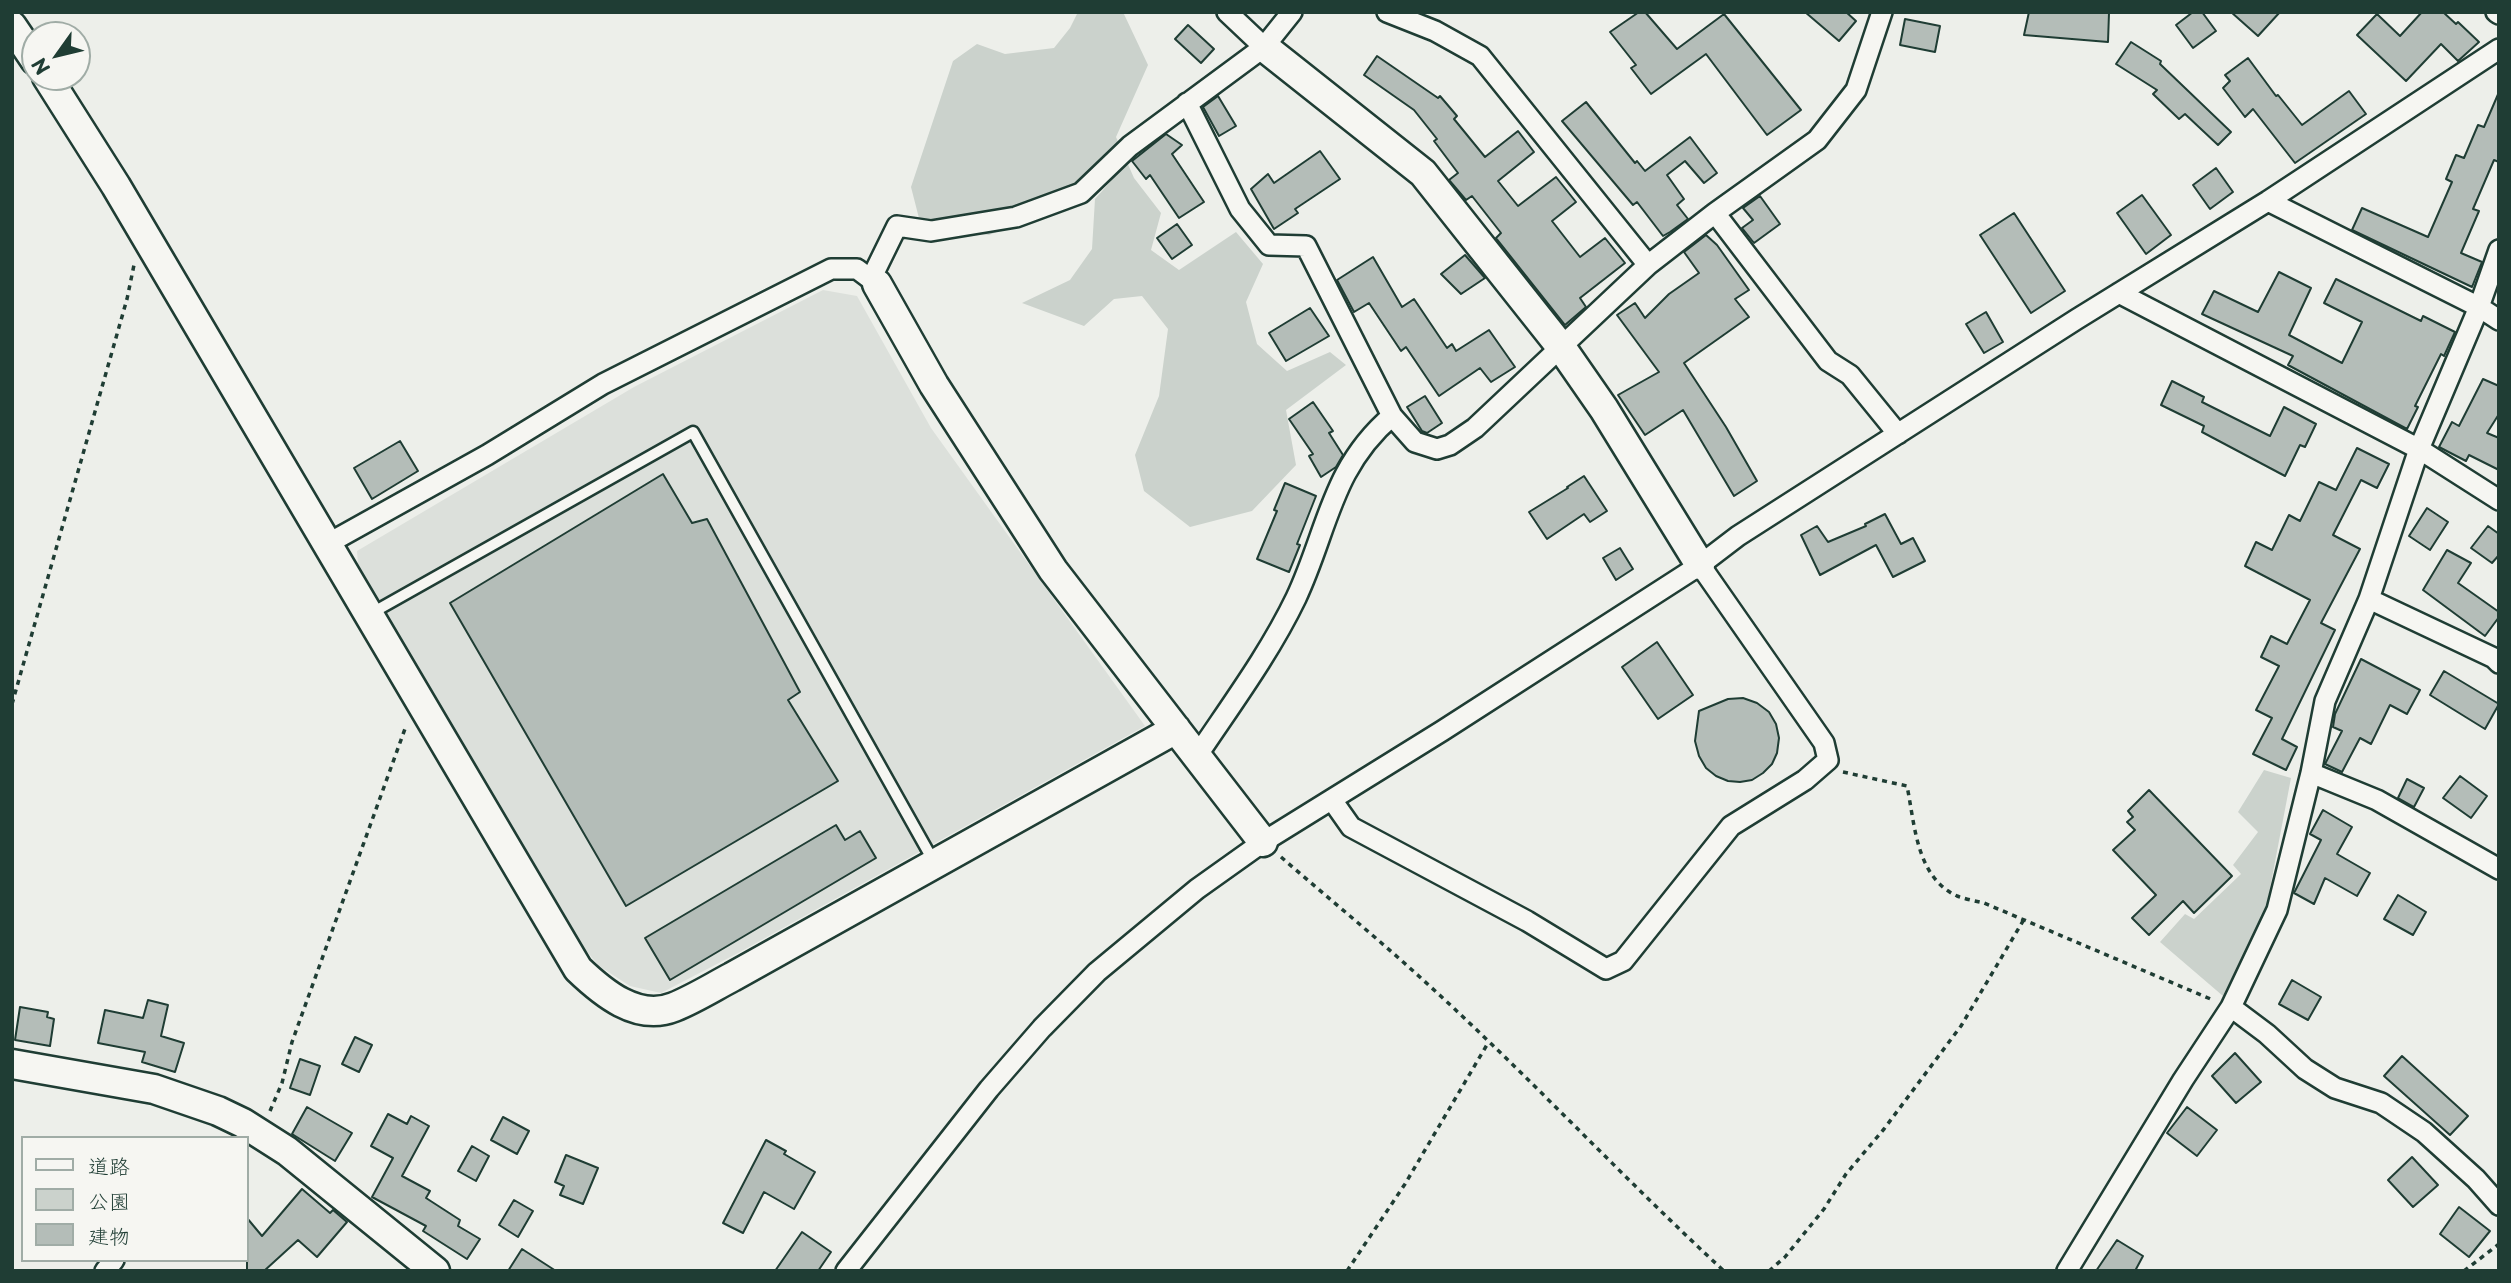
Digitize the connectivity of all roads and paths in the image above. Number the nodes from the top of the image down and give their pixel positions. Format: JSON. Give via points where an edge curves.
{"nodes":[{"id":1,"x":1227,"y":12,"type":"edge"},
{"id":2,"x":1292,"y":12,"type":"edge"},
{"id":3,"x":1387,"y":12,"type":"edge"},
{"id":4,"x":1882,"y":12,"type":"edge"},
{"id":5,"x":1264,"y":47,"type":"junction"},
{"id":6,"x":2499,"y":50,"type":"edge"},
{"id":7,"x":56,"y":91,"type":"edge"},
{"id":8,"x":1187,"y":103,"type":"junction"},
{"id":9,"x":2268,"y":201,"type":"junction"},
{"id":10,"x":1715,"y":213,"type":"junction"},
{"id":11,"x":142,"y":229,"type":"junction"},
{"id":12,"x":2497,"y":257,"type":"edge"},
{"id":13,"x":1648,"y":265,"type":"junction"},
{"id":14,"x":874,"y":281,"type":"junction"},
{"id":15,"x":2119,"y":293,"type":"junction"},
{"id":16,"x":2479,"y":307,"type":"junction"},
{"id":17,"x":2499,"y":320,"type":"edge"},
{"id":18,"x":1561,"y":347,"type":"junction"},
{"id":19,"x":1392,"y":416,"type":"junction"},
{"id":20,"x":1898,"y":434,"type":"junction"},
{"id":21,"x":2419,"y":449,"type":"junction"},
{"id":22,"x":2499,"y":500,"type":"edge"},
{"id":23,"x":328,"y":543,"type":"junction"},
{"id":24,"x":1700,"y":565,"type":"junction"},
{"id":25,"x":2369,"y":599,"type":"junction"},
{"id":26,"x":370,"y":615,"type":"junction"},
{"id":27,"x":2499,"y":663,"type":"edge"},
{"id":28,"x":417,"y":696,"type":"junction"},
{"id":29,"x":12,"y":704,"type":"edge"},
{"id":30,"x":1176,"y":729,"type":"junction"},
{"id":31,"x":1197,"y":756,"type":"junction"},
{"id":32,"x":1820,"y":766,"type":"junction"},
{"id":33,"x":2311,"y":773,"type":"junction"},
{"id":34,"x":1332,"y":800,"type":"junction"},
{"id":35,"x":1263,"y":842,"type":"junction"},
{"id":36,"x":934,"y":863,"type":"junction"},
{"id":37,"x":2499,"y":869,"type":"edge"},
{"id":38,"x":2023,"y":921,"type":"junction"},
{"id":39,"x":2231,"y":1007,"type":"junction"},
{"id":40,"x":1488,"y":1043,"type":"junction"},
{"id":41,"x":12,"y":1064,"type":"edge"},
{"id":42,"x":244,"y":1131,"type":"edge"},
{"id":43,"x":2499,"y":1205,"type":"edge"},
{"id":44,"x":2499,"y":1244,"type":"edge"},
{"id":45,"x":435,"y":1271,"type":"edge"},
{"id":46,"x":846,"y":1271,"type":"edge"},
{"id":47,"x":1347,"y":1271,"type":"edge"},
{"id":48,"x":1724,"y":1271,"type":"edge"},
{"id":49,"x":1769,"y":1271,"type":"edge"},
{"id":50,"x":2067,"y":1271,"type":"edge"},
{"id":51,"x":2464,"y":1271,"type":"edge"}],
"edges":[{"from":1,"to":5,"type":"street"},
{"from":2,"to":5,"type":"street"},
{"from":3,"to":13,"type":"street","via":[[1480,55]]},
{"from":4,"to":10,"type":"street","via":[[1856,90],[1817,140]]},
{"from":5,"to":8,"type":"street"},
{"from":5,"to":18,"type":"street","via":[[1423,173]]},
{"from":6,"to":9,"type":"street"},
{"from":7,"to":11,"type":"street"},
{"from":8,"to":14,"type":"street","via":[[1130,145],[1080,193],[1016,217],[931,231],[897,226]]},
{"from":8,"to":19,"type":"street","via":[[1240,209],[1269,245],[1306,246]]},
{"from":9,"to":15,"type":"street"},
{"from":9,"to":16,"type":"street"},
{"from":10,"to":13,"type":"street"},
{"from":10,"to":20,"type":"street","via":[[1828,360],[1850,375]]},
{"from":11,"to":23,"type":"street"},
{"from":11,"to":29,"type":"path","via":[[127,299]]},
{"from":12,"to":16,"type":"street"},
{"from":13,"to":18,"type":"street"},
{"from":14,"to":23,"type":"street","via":[[857,269],[831,269],[773,296],[603,384]]},
{"from":14,"to":30,"type":"street","via":[[934,385],[1053,570]]},
{"from":15,"to":20,"type":"street"},
{"from":15,"to":21,"type":"street"},
{"from":16,"to":17,"type":"street"},
{"from":16,"to":21,"type":"street"},
{"from":18,"to":19,"type":"street","via":[[1475,428],[1450,445],[1437,449],[1415,442]]},
{"from":18,"to":24,"type":"street"},
{"from":19,"to":31,"type":"street","via":[[1374,431],[1345,471],[1297,595],[1272,644]]},
{"from":20,"to":24,"type":"street"},
{"from":21,"to":22,"type":"street"},
{"from":21,"to":25,"type":"street"},
{"from":23,"to":26,"type":"street"},
{"from":24,"to":32,"type":"street","via":[[1824,743],[1828,760]]},
{"from":24,"to":34,"type":"street"},
{"from":25,"to":27,"type":"street"},
{"from":25,"to":33,"type":"street","via":[[2325,701]]},
{"from":26,"to":28,"type":"street"},
{"from":26,"to":36,"type":"lane","via":[[693,432]]},
{"from":28,"to":36,"type":"street","via":[[578,969],[614,1000],[631,1006],[671,1008]]},
{"from":28,"to":42,"type":"path","via":[[292,1042],[282,1083]]},
{"from":30,"to":31,"type":"street"},
{"from":30,"to":36,"type":"street"},
{"from":31,"to":35,"type":"street"},
{"from":32,"to":34,"type":"street","via":[[1731,826],[1623,961],[1606,969],[1527,921],[1351,827]]},
{"from":32,"to":38,"type":"path","via":[[1907,786],[1921,858],[1936,880],[1956,895]]},
{"from":33,"to":37,"type":"street","via":[[2377,800]]},
{"from":33,"to":39,"type":"street","via":[[2277,910]]},
{"from":34,"to":35,"type":"street"},
{"from":35,"to":40,"type":"path","via":[[1423,980]]},
{"from":35,"to":46,"type":"street","via":[[1198,888],[1097,972],[1051,1019],[989,1089]]},
{"from":38,"to":39,"type":"path"},
{"from":38,"to":49,"type":"path","via":[[1961,1026],[1816,1219]]},
{"from":39,"to":43,"type":"street","via":[[2305,1069],[2335,1088],[2381,1103],[2424,1132]]},
{"from":39,"to":50,"type":"street"},
{"from":40,"to":47,"type":"path","via":[[1405,1184]]},
{"from":40,"to":48,"type":"path"},
{"from":41,"to":42,"type":"street","via":[[154,1089],[218,1111]]},
{"from":42,"to":45,"type":"street","via":[[288,1151]]},
{"from":44,"to":51,"type":"path"}]}
